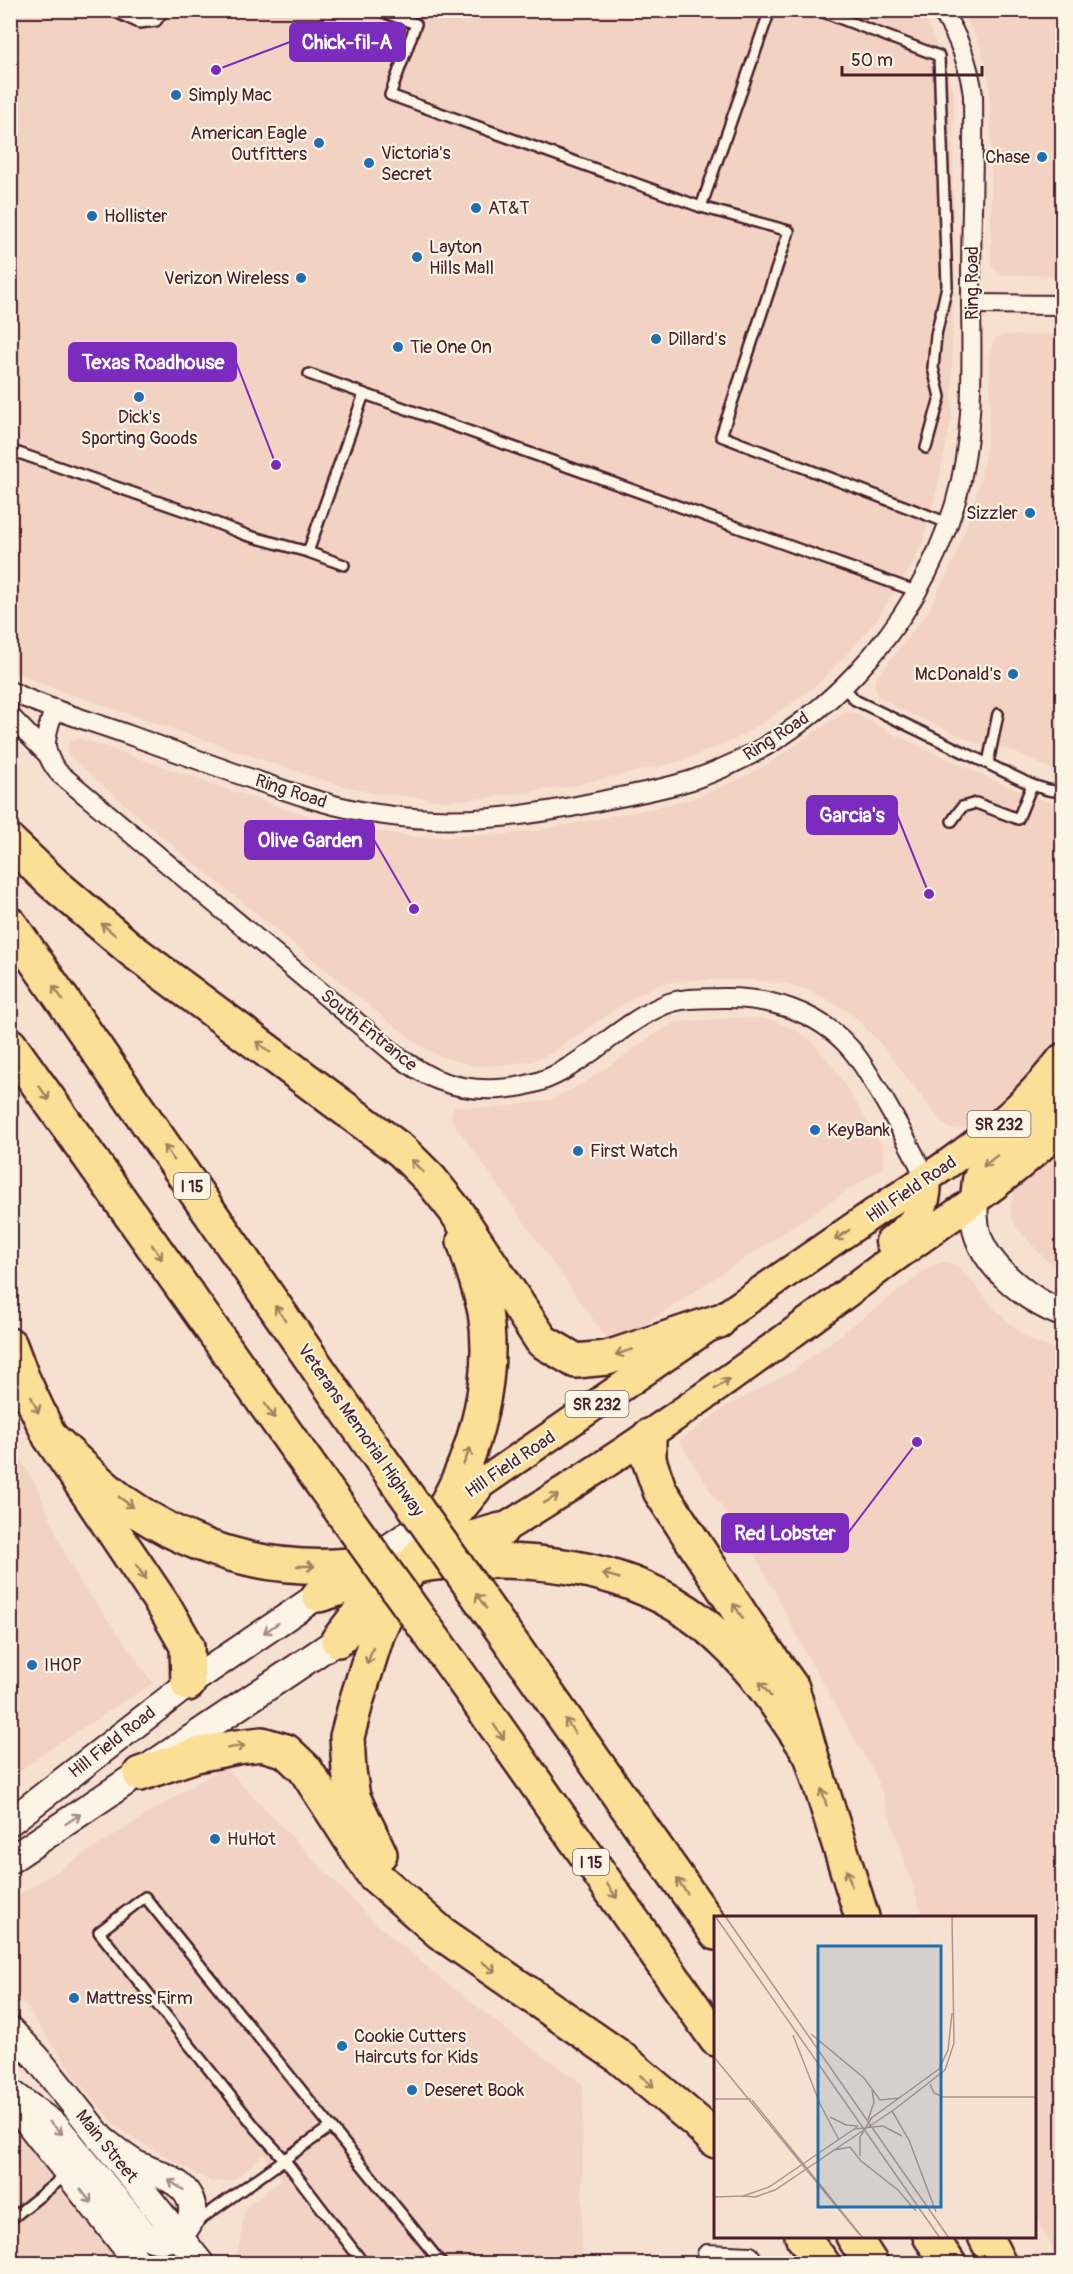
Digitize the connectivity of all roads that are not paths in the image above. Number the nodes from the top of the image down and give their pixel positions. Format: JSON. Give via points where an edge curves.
{"nodes":[{"id":1,"x":111,"y":10,"type":"edge"},
{"id":2,"x":164,"y":10,"type":"edge"},
{"id":3,"x":377,"y":10,"type":"edge"},
{"id":4,"x":770,"y":10,"type":"edge"},
{"id":5,"x":818,"y":10,"type":"edge"},
{"id":6,"x":941,"y":10,"type":"edge"},
{"id":7,"x":701,"y":207,"type":"junction"},
{"id":8,"x":971,"y":304,"type":"junction"},
{"id":9,"x":1062,"y":305,"type":"edge"},
{"id":10,"x":309,"y":374,"type":"dead end"},
{"id":11,"x":364,"y":394,"type":"junction"},
{"id":12,"x":926,"y":448,"type":"dead end"},
{"id":13,"x":10,"y":450,"type":"edge"},
{"id":14,"x":948,"y":524,"type":"junction"},
{"id":15,"x":308,"y":552,"type":"junction"},
{"id":16,"x":344,"y":566,"type":"dead end"},
{"id":17,"x":918,"y":592,"type":"junction"},
{"id":18,"x":843,"y":687,"type":"junction"},
{"id":19,"x":10,"y":691,"type":"edge"},
{"id":20,"x":54,"y":709,"type":"junction"},
{"id":21,"x":998,"y":714,"type":"dead end"},
{"id":22,"x":10,"y":716,"type":"edge"},
{"id":23,"x":46,"y":754,"type":"junction"},
{"id":24,"x":988,"y":763,"type":"junction"},
{"id":25,"x":1032,"y":785,"type":"junction"},
{"id":26,"x":1062,"y":792,"type":"edge"},
{"id":27,"x":952,"y":821,"type":"dead end"},
{"id":28,"x":10,"y":842,"type":"edge"},
{"id":29,"x":10,"y":924,"type":"edge"},
{"id":30,"x":10,"y":1045,"type":"edge"},
{"id":31,"x":1062,"y":1058,"type":"edge"},
{"id":32,"x":1062,"y":1091,"type":"edge"},
{"id":33,"x":1062,"y":1126,"type":"edge"},
{"id":34,"x":926,"y":1180,"type":"junction"},
{"id":35,"x":975,"y":1203,"type":"junction"},
{"id":36,"x":456,"y":1210,"type":"junction"},
{"id":37,"x":1062,"y":1313,"type":"edge"},
{"id":38,"x":719,"y":1320,"type":"junction"},
{"id":39,"x":10,"y":1345,"type":"edge"},
{"id":40,"x":768,"y":1351,"type":"junction"},
{"id":41,"x":649,"y":1436,"type":"junction"},
{"id":42,"x":50,"y":1437,"type":"junction"},
{"id":43,"x":476,"y":1488,"type":"junction"},
{"id":44,"x":443,"y":1510,"type":"junction"},
{"id":45,"x":501,"y":1530,"type":"junction"},
{"id":46,"x":456,"y":1562,"type":"junction"},
{"id":47,"x":398,"y":1569,"type":"junction"},
{"id":48,"x":319,"y":1595,"type":"joint"},
{"id":49,"x":338,"y":1640,"type":"joint"},
{"id":50,"x":188,"y":1684,"type":"junction"},
{"id":51,"x":811,"y":1755,"type":"junction"},
{"id":52,"x":140,"y":1774,"type":"junction"},
{"id":53,"x":14,"y":1819,"type":"edge"},
{"id":54,"x":15,"y":1861,"type":"edge"},
{"id":55,"x":862,"y":1916,"type":"edge"},
{"id":56,"x":714,"y":1931,"type":"edge"},
{"id":57,"x":441,"y":1933,"type":"junction"},
{"id":58,"x":10,"y":2014,"type":"edge"},
{"id":59,"x":10,"y":2030,"type":"edge"},
{"id":60,"x":714,"y":2036,"type":"edge"},
{"id":61,"x":37,"y":2058,"type":"junction"},
{"id":62,"x":10,"y":2092,"type":"edge"},
{"id":63,"x":10,"y":2100,"type":"edge"},
{"id":64,"x":330,"y":2127,"type":"junction"},
{"id":65,"x":100,"y":2138,"type":"junction"},
{"id":66,"x":714,"y":2139,"type":"edge"},
{"id":67,"x":284,"y":2159,"type":"junction"},
{"id":68,"x":68,"y":2174,"type":"junction"},
{"id":69,"x":10,"y":2220,"type":"edge"},
{"id":70,"x":180,"y":2234,"type":"junction"},
{"id":71,"x":804,"y":2238,"type":"edge"},
{"id":72,"x":854,"y":2238,"type":"edge"},
{"id":73,"x":931,"y":2238,"type":"edge"},
{"id":74,"x":986,"y":2238,"type":"edge"},
{"id":75,"x":707,"y":2259,"type":"edge"},
{"id":76,"x":139,"y":2264,"type":"edge"},
{"id":77,"x":201,"y":2264,"type":"edge"},
{"id":78,"x":364,"y":2264,"type":"edge"},
{"id":79,"x":442,"y":2264,"type":"edge"},
{"id":80,"x":755,"y":2264,"type":"edge"},
{"id":81,"x":823,"y":2264,"type":"edge"},
{"id":82,"x":871,"y":2264,"type":"edge"},
{"id":83,"x":949,"y":2264,"type":"edge"},
{"id":84,"x":999,"y":2264,"type":"edge"}],
"edges":[{"from":1,"to":2,"type":"lane","via":[[139,23],[156,21]]},
{"from":3,"to":7,"type":"lane","via":[[416,24],[390,95]]},
{"from":4,"to":7,"type":"lane"},
{"from":5,"to":12,"type":"lane","via":[[939,56],[947,286],[933,368],[940,397]]},
{"from":6,"to":8,"type":"street","name":"Ring Road","via":[[959,42],[973,95]]},
{"from":7,"to":14,"type":"lane","via":[[789,231],[721,436]]},
{"from":8,"to":9,"type":"street"},
{"from":8,"to":14,"type":"street","name":"Ring Road","via":[[970,422],[962,474]]},
{"from":10,"to":11,"type":"lane"},
{"from":11,"to":15,"type":"lane"},
{"from":11,"to":17,"type":"lane"},
{"from":13,"to":15,"type":"lane","via":[[246,535]]},
{"from":14,"to":17,"type":"street","name":"Ring Road"},
{"from":15,"to":16,"type":"lane"},
{"from":17,"to":18,"type":"street","name":"Ring Road","via":[[890,634]]},
{"from":18,"to":20,"type":"street","name":"Ring Road","via":[[772,741],[694,779],[572,807],[483,819],[405,818],[329,804]]},
{"from":18,"to":24,"type":"lane","via":[[855,700]]},
{"from":19,"to":20,"type":"street","name":"Ring Road"},
{"from":20,"to":23,"type":"street","via":[[45,736]]},
{"from":21,"to":24,"type":"lane"},
{"from":22,"to":23,"type":"street","name":"South Entrance"},
{"from":23,"to":34,"type":"street","name":"South Entrance","via":[[68,782],[425,1074],[474,1088],[530,1084],[563,1072],[668,1003],[701,998],[770,1001],[820,1024],[849,1046],[899,1126]]},
{"from":24,"to":25,"type":"lane"},
{"from":25,"to":26,"type":"lane"},
{"from":25,"to":27,"type":"lane","via":[[1018,819],[976,803],[962,807]]},
{"from":36,"to":28,"type":"highway","one_way":true,"via":[[402,1151],[133,951]]},
{"from":56,"to":29,"type":"highway","name":"Veterans Memorial Highway","number":"I 15","one_way":true,"bridge":true},
{"from":30,"to":60,"type":"highway","number":"I 15","one_way":true,"bridge":true},
{"from":31,"to":34,"type":"main road","name":"Hill Field Road","number":"SR 232","via":[[1015,1111]]},
{"from":32,"to":35,"type":"main road","one_way":true,"via":[[1017,1139],[982,1168]]},
{"from":33,"to":35,"type":"main road","number":"SR 232"},
{"from":34,"to":38,"type":"main road","name":"Hill Field Road","number":"SR 232","one_way":true},
{"from":34,"to":40,"type":"main road","via":[[924,1201],[909,1227],[825,1289]]},
{"from":35,"to":37,"type":"main road","via":[[979,1238],[1004,1274],[1030,1298]]},
{"from":35,"to":40,"type":"main road","number":"SR 232"},
{"from":38,"to":36,"type":"highway","one_way":true,"via":[[607,1358],[576,1361],[542,1341]]},
{"from":44,"to":36,"type":"highway","one_way":true,"via":[[471,1449],[487,1362],[485,1312]]},
{"from":38,"to":43,"type":"main road","name":"Hill Field Road","number":"SR 232"},
{"from":39,"to":42,"type":"highway","one_way":true},
{"from":41,"to":40,"type":"main road","number":"SR 232","one_way":true},
{"from":45,"to":41,"type":"main road","number":"SR 232","one_way":true},
{"from":51,"to":41,"type":"highway","one_way":true,"via":[[792,1688],[660,1491],[649,1460]]},
{"from":42,"to":47,"type":"highway","one_way":true,"via":[[124,1502],[163,1527],[206,1546],[251,1561],[302,1567]]},
{"from":42,"to":50,"type":"highway","one_way":true,"via":[[187,1646]]},
{"from":43,"to":44,"type":"main road","name":"Hill Field Road","number":"SR 232"},
{"from":43,"to":47,"type":"highway"},
{"from":44,"to":47,"type":"highway"},
{"from":45,"to":46,"type":"main road","number":"SR 232"},
{"from":45,"to":47,"type":"highway"},
{"from":46,"to":47,"type":"highway"},
{"from":51,"to":46,"type":"highway","one_way":true,"via":[[766,1689],[725,1642],[663,1596],[622,1579],[579,1568]]},
{"from":47,"to":48,"type":"highway"},
{"from":47,"to":49,"type":"highway"},
{"from":47,"to":57,"type":"highway","one_way":true,"via":[[347,1737],[349,1771],[353,1797],[385,1864]]},
{"from":48,"to":50,"type":"main road","name":"Hill Field Road","one_way":true},
{"from":49,"to":52,"type":"main road"},
{"from":50,"to":53,"type":"main road","name":"Hill Field Road"},
{"from":55,"to":51,"type":"highway","one_way":true},
{"from":54,"to":52,"type":"main road","one_way":true},
{"from":52,"to":57,"type":"highway","one_way":true,"via":[[196,1755],[237,1747],[262,1744],[285,1751],[305,1769],[373,1874]]},
{"from":57,"to":66,"type":"highway","one_way":true,"via":[[617,2055]]},
{"from":58,"to":61,"type":"main road"},
{"from":59,"to":61,"type":"main road","name":"Main Street"},
{"from":61,"to":65,"type":"main road","name":"Main Street"},
{"from":62,"to":70,"type":"main road","one_way":true,"via":[[57,2127],[143,2233],[160,2240]]},
{"from":63,"to":68,"type":"main road"},
{"from":64,"to":67,"type":"lane"},
{"from":64,"to":67,"type":"lane","via":[[145,1897],[99,1932]]},
{"from":64,"to":79,"type":"lane"},
{"from":65,"to":70,"type":"main road","name":"Main Street"},
{"from":70,"to":65,"type":"main road","one_way":true,"via":[[192,2213],[186,2192]]},
{"from":67,"to":70,"type":"lane"},
{"from":67,"to":78,"type":"lane"},
{"from":68,"to":69,"type":"lane"},
{"from":68,"to":76,"type":"main road","one_way":true},
{"from":70,"to":77,"type":"main road","name":"Main Street"},
{"from":71,"to":81,"type":"highway"},
{"from":72,"to":82,"type":"highway"},
{"from":73,"to":83,"type":"highway"},
{"from":74,"to":84,"type":"highway"},
{"from":75,"to":80,"type":"street","via":[[750,2256]]}]}
